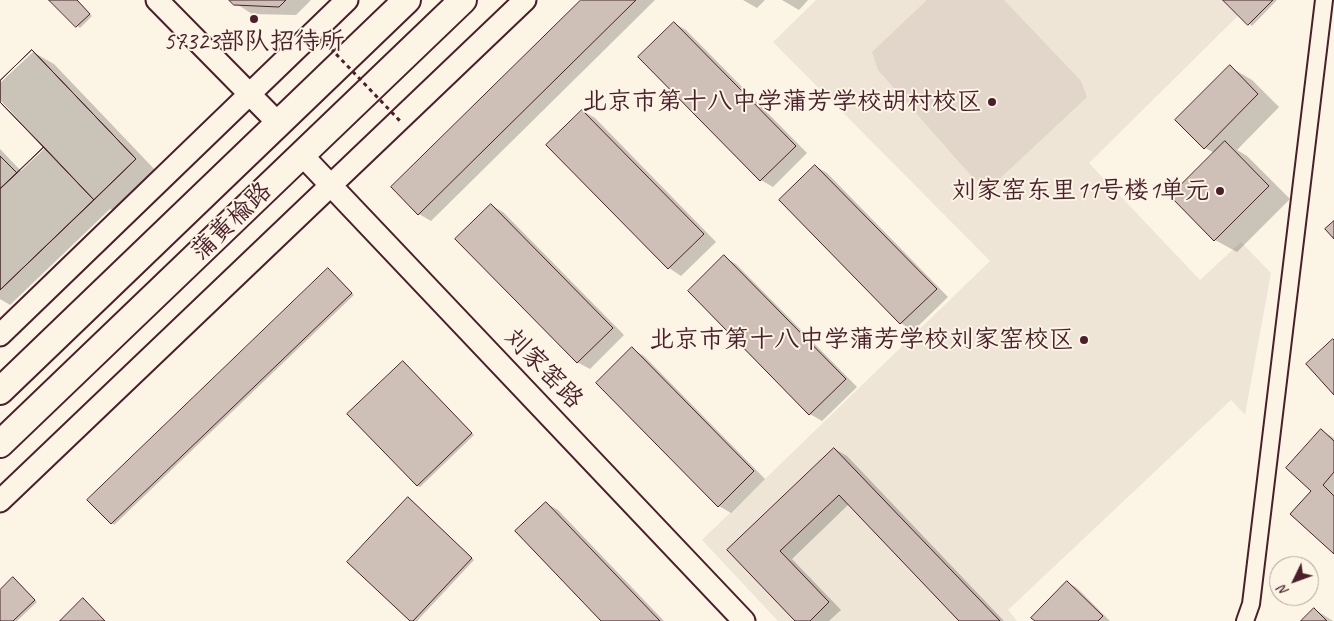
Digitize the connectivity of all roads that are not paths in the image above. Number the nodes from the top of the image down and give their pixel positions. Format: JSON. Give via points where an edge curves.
{"nodes":[{"id":1,"x":157,"y":0,"type":"edge"},
{"id":2,"x":347,"y":0,"type":"edge"},
{"id":3,"x":407,"y":0,"type":"edge"},
{"id":4,"x":463,"y":0,"type":"edge"},
{"id":5,"x":525,"y":0,"type":"edge"},
{"id":6,"x":1324,"y":0,"type":"edge"},
{"id":7,"x":250,"y":94,"type":"junction"},
{"id":8,"x":279,"y":124,"type":"junction"},
{"id":9,"x":302,"y":155,"type":"junction"},
{"id":10,"x":332,"y":186,"type":"junction"},
{"id":11,"x":0,"y":335,"type":"edge"},
{"id":12,"x":0,"y":391,"type":"edge"},
{"id":13,"x":0,"y":444,"type":"edge"},
{"id":14,"x":0,"y":501,"type":"edge"},
{"id":15,"x":744,"y":621,"type":"edge"},
{"id":16,"x":1246,"y":621,"type":"edge"}],
"edges":[{"from":1,"to":7,"type":"street"},
{"from":2,"to":7,"type":"street"},
{"from":3,"to":8,"type":"main road","name":"蒲黄榆路"},
{"from":4,"to":9,"type":"main road","name":"蒲黄榆路"},
{"from":5,"to":10,"type":"street"},
{"from":6,"to":16,"type":"street","via":[[1251,604]]},
{"from":7,"to":8,"type":"street"},
{"from":7,"to":11,"type":"street"},
{"from":8,"to":12,"type":"main road","name":"蒲黄榆路"},
{"from":9,"to":10,"type":"street","name":"刘家窑路"},
{"from":9,"to":13,"type":"main road","name":"蒲黄榆路"},
{"from":10,"to":14,"type":"street"},
{"from":10,"to":15,"type":"street","name":"刘家窑路"}]}
